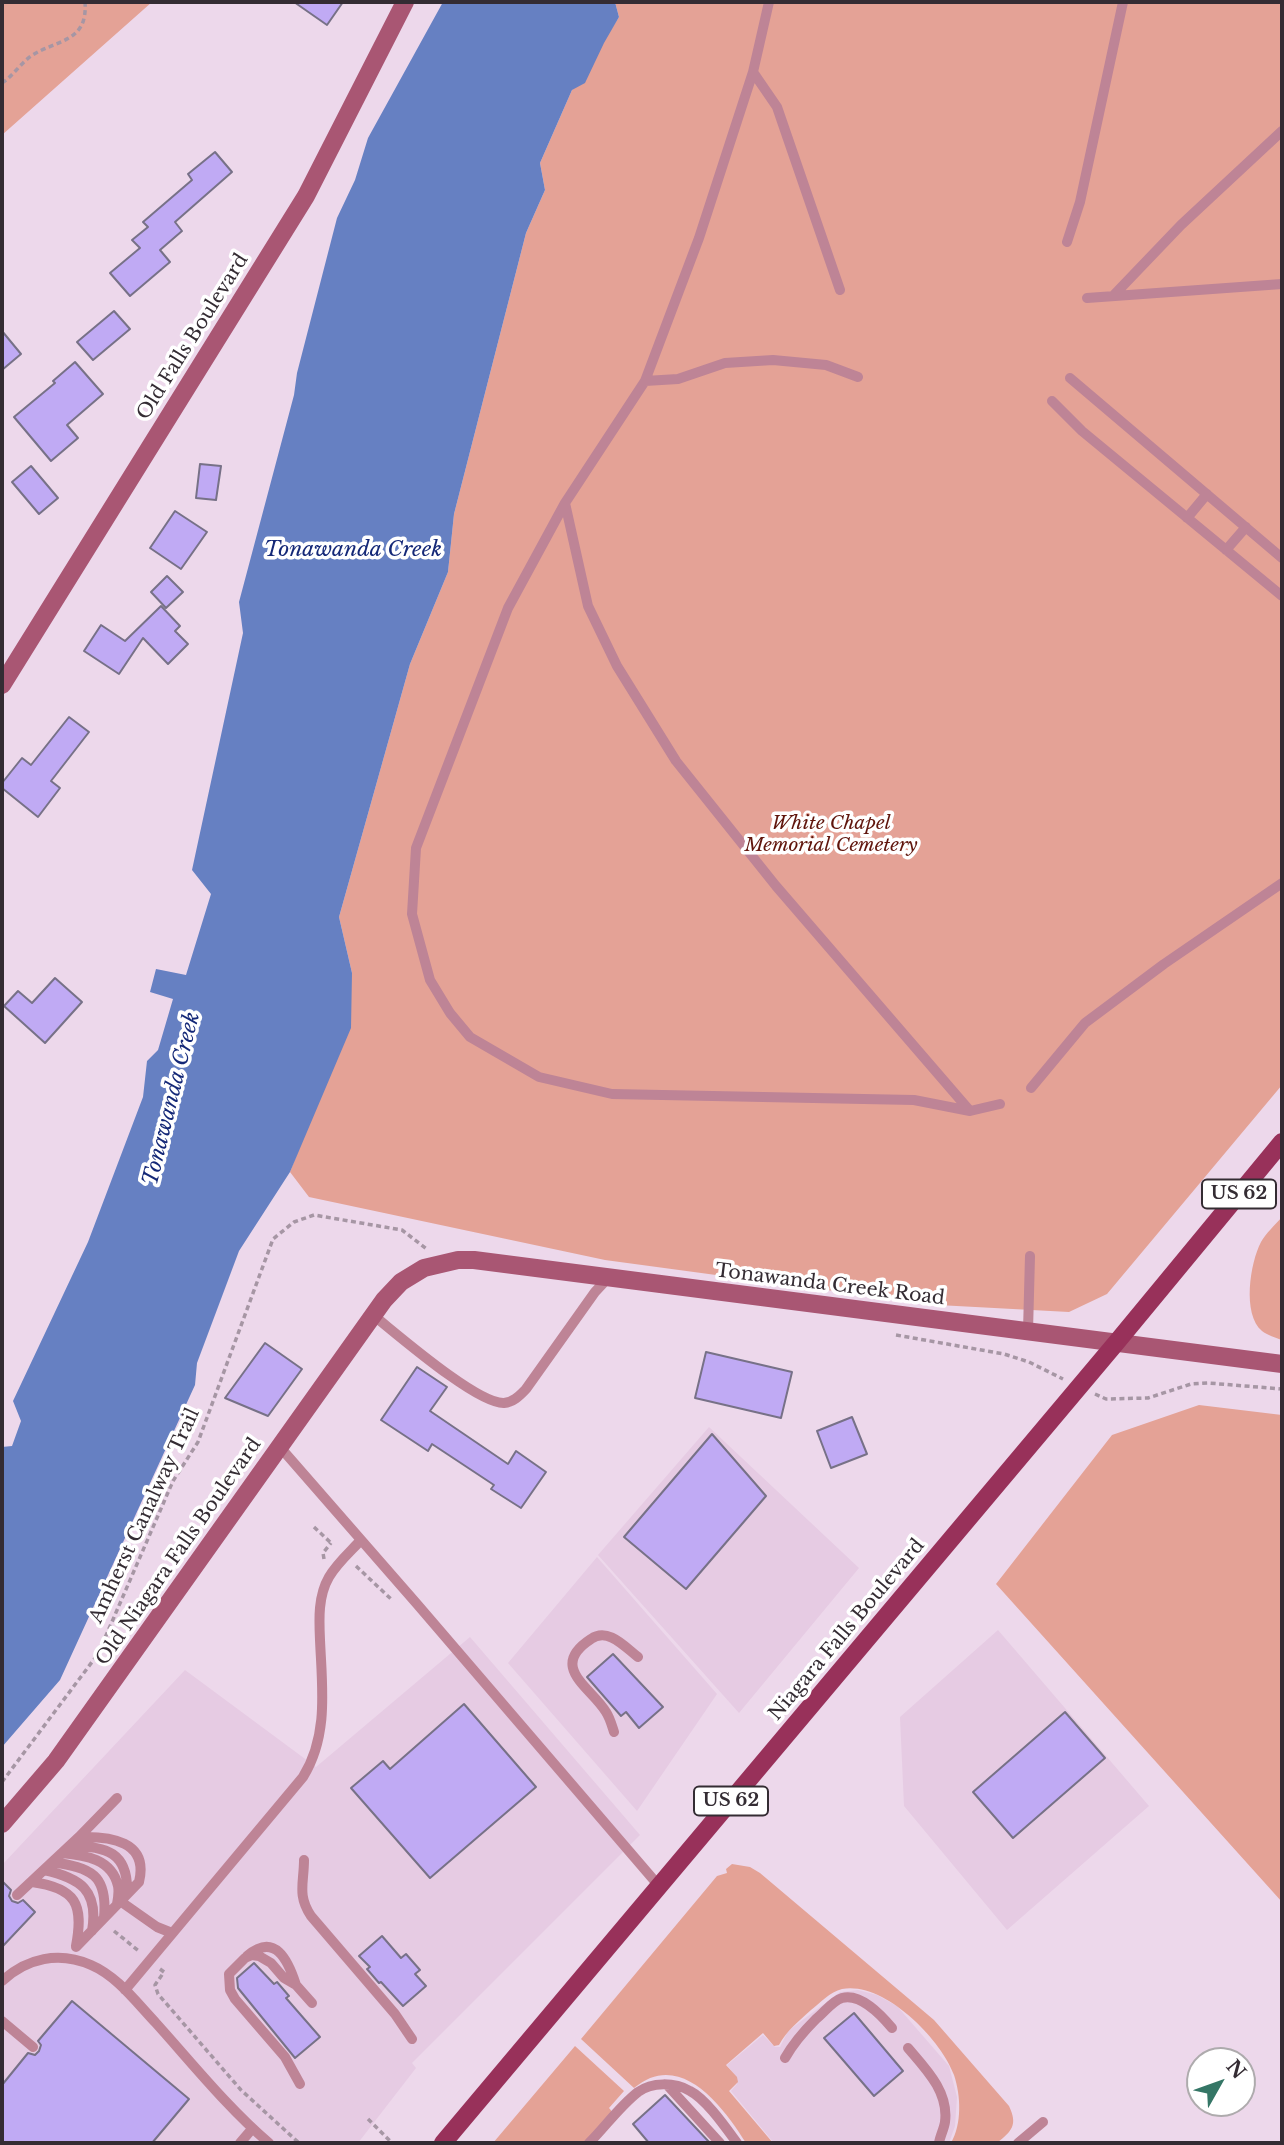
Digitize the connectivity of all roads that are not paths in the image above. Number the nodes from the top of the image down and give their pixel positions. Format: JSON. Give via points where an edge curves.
{"nodes":[{"id":1,"x":405,"y":2,"type":"edge"},
{"id":2,"x":769,"y":2,"type":"edge"},
{"id":3,"x":1123,"y":2,"type":"edge"},
{"id":4,"x":753,"y":72,"type":"junction"},
{"id":5,"x":1282,"y":131,"type":"edge"},
{"id":6,"x":1068,"y":242,"type":"dead end"},
{"id":7,"x":1282,"y":284,"type":"edge"},
{"id":8,"x":841,"y":290,"type":"dead end"},
{"id":9,"x":1113,"y":296,"type":"junction"},
{"id":10,"x":1087,"y":298,"type":"dead end"},
{"id":11,"x":858,"y":377,"type":"dead end"},
{"id":12,"x":1070,"y":378,"type":"dead end"},
{"id":13,"x":645,"y":381,"type":"junction"},
{"id":14,"x":1052,"y":401,"type":"dead end"},
{"id":15,"x":1207,"y":494,"type":"junction"},
{"id":16,"x":565,"y":503,"type":"junction"},
{"id":17,"x":1187,"y":518,"type":"junction"},
{"id":18,"x":1246,"y":527,"type":"junction"},
{"id":19,"x":1226,"y":550,"type":"junction"},
{"id":20,"x":1282,"y":558,"type":"edge"},
{"id":21,"x":1282,"y":596,"type":"edge"},
{"id":22,"x":2,"y":685,"type":"edge"},
{"id":23,"x":1282,"y":883,"type":"edge"},
{"id":24,"x":1031,"y":1088,"type":"dead end"},
{"id":25,"x":1000,"y":1104,"type":"dead end"},
{"id":26,"x":970,"y":1111,"type":"junction"},
{"id":27,"x":1282,"y":1142,"type":"edge"},
{"id":28,"x":1030,"y":1256,"type":"dead end"},
{"id":29,"x":608,"y":1278,"type":"junction"},
{"id":30,"x":384,"y":1300,"type":"joint"},
{"id":31,"x":373,"y":1315,"type":"junction"},
{"id":32,"x":1028,"y":1331,"type":"junction"},
{"id":33,"x":1116,"y":1343,"type":"junction"},
{"id":34,"x":1282,"y":1364,"type":"edge"},
{"id":35,"x":279,"y":1447,"type":"junction"},
{"id":36,"x":361,"y":1540,"type":"junction"},
{"id":37,"x":638,"y":1657,"type":"dead end"},
{"id":38,"x":614,"y":1732,"type":"dead end"},
{"id":39,"x":117,"y":1798,"type":"dead end"},
{"id":40,"x":2,"y":1824,"type":"edge"},
{"id":41,"x":79,"y":1837,"type":"junction"},
{"id":42,"x":66,"y":1849,"type":"junction"},
{"id":43,"x":304,"y":1860,"type":"dead end"},
{"id":44,"x":48,"y":1866,"type":"junction"},
{"id":45,"x":32,"y":1882,"type":"junction"},
{"id":46,"x":659,"y":1886,"type":"junction"},
{"id":47,"x":17,"y":1895,"type":"dead end"},
{"id":48,"x":122,"y":1900,"type":"junction"},
{"id":49,"x":104,"y":1918,"type":"junction"},
{"id":50,"x":92,"y":1931,"type":"junction"},
{"id":51,"x":172,"y":1933,"type":"junction"},
{"id":52,"x":76,"y":1947,"type":"junction"},
{"id":53,"x":74,"y":1960,"type":"junction"},
{"id":54,"x":2,"y":1981,"type":"edge"},
{"id":55,"x":125,"y":1990,"type":"junction"},
{"id":56,"x":312,"y":2003,"type":"dead end"},
{"id":57,"x":2,"y":2021,"type":"edge"},
{"id":58,"x":892,"y":2028,"type":"dead end"},
{"id":59,"x":412,"y":2039,"type":"dead end"},
{"id":60,"x":33,"y":2047,"type":"dead end"},
{"id":61,"x":908,"y":2048,"type":"dead end"},
{"id":62,"x":785,"y":2058,"type":"dead end"},
{"id":63,"x":300,"y":2084,"type":"dead end"},
{"id":64,"x":667,"y":2085,"type":"junction"},
{"id":65,"x":1043,"y":2122,"type":"dead end"},
{"id":66,"x":252,"y":2129,"type":"junction"},
{"id":67,"x":240,"y":2143,"type":"edge"},
{"id":68,"x":269,"y":2143,"type":"edge"},
{"id":69,"x":443,"y":2143,"type":"edge"},
{"id":70,"x":589,"y":2143,"type":"edge"},
{"id":71,"x":720,"y":2143,"type":"edge"},
{"id":72,"x":737,"y":2143,"type":"edge"},
{"id":73,"x":939,"y":2143,"type":"edge"},
{"id":74,"x":1018,"y":2143,"type":"edge"}],
"edges":[{"from":1,"to":22,"type":"street","name":"Old Falls Boulevard","via":[[306,196]]},
{"from":2,"to":4,"type":"lane"},
{"from":3,"to":6,"type":"lane"},
{"from":4,"to":8,"type":"lane","via":[[777,107]]},
{"from":4,"to":13,"type":"lane","via":[[699,239]]},
{"from":5,"to":9,"type":"lane"},
{"from":7,"to":9,"type":"lane"},
{"from":9,"to":10,"type":"lane"},
{"from":11,"to":13,"type":"lane","via":[[826,365],[773,360],[725,363],[678,379]]},
{"from":12,"to":15,"type":"lane"},
{"from":13,"to":16,"type":"lane"},
{"from":14,"to":17,"type":"lane"},
{"from":15,"to":17,"type":"lane"},
{"from":15,"to":18,"type":"lane"},
{"from":16,"to":26,"type":"lane","via":[[588,606],[617,666],[677,761],[776,886]]},
{"from":16,"to":26,"type":"lane","via":[[508,608],[416,848],[412,914],[430,979],[450,1013],[470,1037],[539,1077],[611,1094],[914,1100]]},
{"from":17,"to":19,"type":"lane"},
{"from":18,"to":19,"type":"lane"},
{"from":18,"to":20,"type":"lane"},
{"from":19,"to":21,"type":"lane"},
{"from":23,"to":24,"type":"lane","via":[[1086,1023]]},
{"from":25,"to":26,"type":"lane"},
{"from":27,"to":33,"type":"main road","name":"Niagara Falls Boulevard","number":"US 62"},
{"from":28,"to":32,"type":"lane"},
{"from":29,"to":30,"type":"street","name":"Tonawanda Creek Road","via":[[491,1261],[458,1261],[410,1275]]},
{"from":29,"to":31,"type":"lane","via":[[526,1389],[505,1403],[468,1389]]},
{"from":29,"to":32,"type":"street","name":"Tonawanda Creek Road"},
{"from":30,"to":31,"type":"street","name":"Old Niagara Falls Boulevard"},
{"from":31,"to":35,"type":"street","name":"Old Niagara Falls Boulevard"},
{"from":32,"to":33,"type":"street","name":"Tonawanda Creek Road"},
{"from":33,"to":34,"type":"street","name":"Tonawanda Creek Road"},
{"from":33,"to":46,"type":"main road","name":"Niagara Falls Boulevard","number":"US 62"},
{"from":35,"to":36,"type":"lane"},
{"from":35,"to":40,"type":"street","name":"Old Niagara Falls Boulevard","via":[[56,1762]]},
{"from":36,"to":46,"type":"lane"},
{"from":36,"to":51,"type":"lane","via":[[336,1566],[323,1590],[322,1726],[313,1761]]},
{"from":37,"to":38,"type":"lane","via":[[602,1634],[576,1652],[572,1669],[576,1678],[606,1712]]},
{"from":39,"to":41,"type":"lane"},
{"from":41,"to":42,"type":"lane"},
{"from":41,"to":48,"type":"lane","via":[[118,1840],[140,1859],[139,1882]]},
{"from":42,"to":44,"type":"lane"},
{"from":42,"to":48,"type":"lane","via":[[101,1862],[110,1871]]},
{"from":43,"to":59,"type":"lane","via":[[304,1905]]},
{"from":44,"to":45,"type":"lane"},
{"from":44,"to":49,"type":"lane","via":[[75,1866],[90,1873],[106,1897]]},
{"from":44,"to":50,"type":"lane","via":[[83,1886],[92,1899]]},
{"from":45,"to":47,"type":"lane"},
{"from":45,"to":52,"type":"lane","via":[[50,1884],[75,1902],[80,1913]]},
{"from":46,"to":69,"type":"main road","name":"Niagara Falls Boulevard","number":"US 62"},
{"from":48,"to":49,"type":"lane"},
{"from":48,"to":51,"type":"lane"},
{"from":49,"to":50,"type":"lane"},
{"from":50,"to":52,"type":"lane"},
{"from":51,"to":55,"type":"lane"},
{"from":52,"to":53,"type":"lane"},
{"from":53,"to":54,"type":"lane","via":[[60,1956],[32,1962]]},
{"from":53,"to":55,"type":"lane","via":[[91,1965]]},
{"from":55,"to":66,"type":"lane"},
{"from":56,"to":63,"type":"lane","via":[[265,1959],[245,1958],[229,1975],[230,1990],[285,2057]]},
{"from":57,"to":60,"type":"lane"},
{"from":58,"to":62,"type":"lane","via":[[866,2004],[843,1998],[797,2037]]},
{"from":61,"to":73,"type":"lane","via":[[934,2080],[943,2100],[945,2121]]},
{"from":64,"to":70,"type":"lane","via":[[651,2084],[637,2093]]},
{"from":64,"to":71,"type":"lane"},
{"from":64,"to":72,"type":"lane","via":[[690,2091]]},
{"from":65,"to":74,"type":"lane"},
{"from":66,"to":67,"type":"lane"},
{"from":66,"to":68,"type":"lane"}]}
